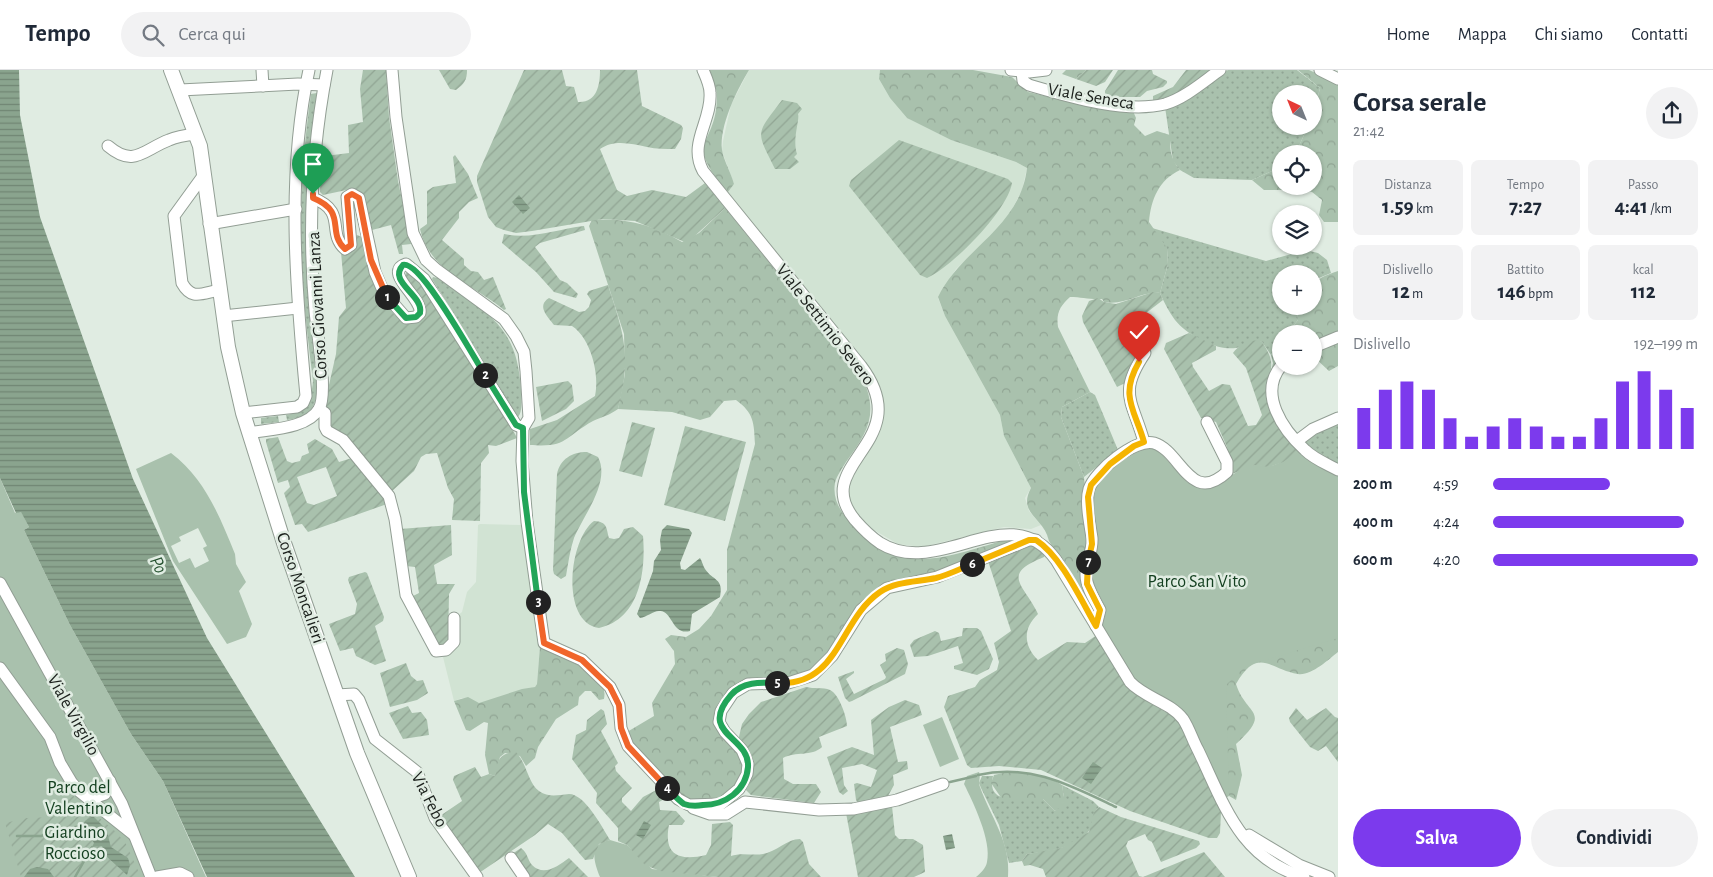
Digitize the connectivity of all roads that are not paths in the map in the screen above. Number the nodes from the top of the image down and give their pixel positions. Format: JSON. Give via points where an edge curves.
{"nodes":[{"id":1,"x":171,"y":70,"type":"edge"},
{"id":2,"x":262,"y":70,"type":"edge"},
{"id":3,"x":309,"y":70,"type":"edge"},
{"id":4,"x":328,"y":70,"type":"edge"},
{"id":5,"x":392,"y":70,"type":"edge"},
{"id":6,"x":703,"y":70,"type":"edge"},
{"id":7,"x":1046,"y":70,"type":"edge"},
{"id":8,"x":1220,"y":70,"type":"edge"},
{"id":9,"x":1320,"y":70,"type":"edge"},
{"id":10,"x":1016,"y":71,"type":"edge"},
{"id":11,"x":1338,"y":79,"type":"edge"},
{"id":12,"x":306,"y":84,"type":"junction"},
{"id":13,"x":324,"y":85,"type":"junction"},
{"id":14,"x":263,"y":86,"type":"junction"},
{"id":15,"x":180,"y":90,"type":"junction"},
{"id":16,"x":196,"y":134,"type":"junction"},
{"id":17,"x":108,"y":146,"type":"dead end"},
{"id":18,"x":204,"y":176,"type":"junction"},
{"id":19,"x":313,"y":198,"type":"junction"},
{"id":20,"x":296,"y":209,"type":"junction"},
{"id":21,"x":209,"y":224,"type":"junction"},
{"id":22,"x":220,"y":290,"type":"junction"},
{"id":23,"x":298,"y":308,"type":"junction"},
{"id":24,"x":223,"y":316,"type":"junction"},
{"id":25,"x":1338,"y":337,"type":"edge"},
{"id":26,"x":1322,"y":344,"type":"edge"},
{"id":27,"x":1145,"y":353,"type":"dead end"},
{"id":28,"x":1276,"y":375,"type":"edge"},
{"id":29,"x":281,"y":409,"type":"junction"},
{"id":30,"x":319,"y":409,"type":"junction"},
{"id":31,"x":243,"y":414,"type":"junction"},
{"id":32,"x":1338,"y":418,"type":"edge"},
{"id":33,"x":1207,"y":422,"type":"dead end"},
{"id":34,"x":283,"y":426,"type":"junction"},
{"id":35,"x":523,"y":428,"type":"junction"},
{"id":36,"x":249,"y":433,"type":"junction"},
{"id":37,"x":1297,"y":441,"type":"junction"},
{"id":38,"x":1144,"y":442,"type":"junction"},
{"id":39,"x":1338,"y":470,"type":"edge"},
{"id":40,"x":1036,"y":540,"type":"junction"},
{"id":41,"x":0,"y":583,"type":"edge"},
{"id":42,"x":454,"y":618,"type":"dead end"},
{"id":43,"x":1096,"y":626,"type":"junction"},
{"id":44,"x":0,"y":668,"type":"edge"},
{"id":45,"x":337,"y":695,"type":"junction"},
{"id":46,"x":110,"y":781,"type":"junction"},
{"id":47,"x":943,"y":784,"type":"dead end"},
{"id":48,"x":90,"y":799,"type":"junction"},
{"id":49,"x":689,"y":805,"type":"junction"},
{"id":50,"x":1234,"y":822,"type":"junction"},
{"id":51,"x":137,"y":838,"type":"junction"},
{"id":52,"x":511,"y":858,"type":"dead end"},
{"id":53,"x":152,"y":877,"type":"edge"},
{"id":54,"x":157,"y":877,"type":"edge"},
{"id":55,"x":188,"y":877,"type":"edge"},
{"id":56,"x":409,"y":877,"type":"edge"},
{"id":57,"x":477,"y":877,"type":"edge"},
{"id":58,"x":524,"y":877,"type":"edge"},
{"id":59,"x":1304,"y":877,"type":"edge"},
{"id":60,"x":1329,"y":877,"type":"edge"}],
"edges":[{"from":1,"to":15,"type":"main road","name":"Corso Moncalieri"},
{"from":2,"to":14,"type":"street"},
{"from":3,"to":12,"type":"street","name":"Corso Giovanni Lanza"},
{"from":4,"to":13,"type":"street","name":"Corso Giovanni Lanza"},
{"from":5,"to":35,"type":"street","via":[[413,233],[426,260],[504,319],[516,336],[524,352],[526,371],[529,418]]},
{"from":6,"to":40,"type":"street","name":"Viale Settimio Severo","via":[[710,92],[697,150],[702,171],[861,366],[875,389],[877,426],[843,484],[842,497],[848,510],[874,538],[905,553],[932,553],[1011,533]]},
{"from":7,"to":10,"type":"street"},
{"from":8,"to":10,"type":"street","name":"Viale Seneca","via":[[1174,100],[1138,106],[1096,101],[1028,85]]},
{"from":9,"to":11,"type":"street"},
{"from":12,"to":13,"type":"street"},
{"from":12,"to":14,"type":"street"},
{"from":12,"to":20,"type":"street","name":"Corso Giovanni Lanza","via":[[299,138]]},
{"from":13,"to":19,"type":"street","name":"Corso Giovanni Lanza"},
{"from":14,"to":15,"type":"street"},
{"from":15,"to":16,"type":"main road","name":"Corso Moncalieri"},
{"from":16,"to":17,"type":"street","via":[[168,140],[135,157],[118,154]]},
{"from":16,"to":18,"type":"main road","name":"Corso Moncalieri"},
{"from":18,"to":21,"type":"main road","name":"Corso Moncalieri"},
{"from":18,"to":22,"type":"street","via":[[174,216],[182,283],[192,295]]},
{"from":19,"to":30,"type":"street","name":"Corso Giovanni Lanza","via":[[315,310],[323,392]]},
{"from":19,"to":35,"type":"street","via":[[331,208],[345,249],[351,245],[347,197],[352,194],[359,198],[371,260],[384,293],[406,318],[416,317],[421,308],[398,272],[406,264],[424,279],[516,425]]},
{"from":20,"to":21,"type":"street"},
{"from":20,"to":23,"type":"street","name":"Corso Giovanni Lanza"},
{"from":21,"to":22,"type":"main road","name":"Corso Moncalieri"},
{"from":22,"to":24,"type":"main road","name":"Corso Moncalieri"},
{"from":23,"to":24,"type":"street"},
{"from":23,"to":29,"type":"street","name":"Corso Giovanni Lanza","via":[[306,396],[297,407]]},
{"from":24,"to":31,"type":"main road","name":"Corso Moncalieri"},
{"from":25,"to":26,"type":"street"},
{"from":27,"to":38,"type":"street","via":[[1133,372],[1129,394]]},
{"from":28,"to":37,"type":"street","via":[[1272,384],[1273,405]]},
{"from":29,"to":31,"type":"street","name":"Corso Giovanni Lanza"},
{"from":29,"to":34,"type":"street"},
{"from":30,"to":34,"type":"street","via":[[303,422]]},
{"from":30,"to":42,"type":"street","via":[[325,413],[327,431],[343,440],[389,496],[406,595],[436,652],[446,650],[454,642]]},
{"from":31,"to":36,"type":"main road","name":"Corso Moncalieri"},
{"from":32,"to":37,"type":"street","via":[[1313,429]]},
{"from":33,"to":38,"type":"street","via":[[1228,467],[1220,478],[1211,481],[1192,478],[1159,445]]},
{"from":34,"to":36,"type":"street"},
{"from":35,"to":49,"type":"street","via":[[525,502],[544,643],[586,663],[610,687],[619,705],[621,728],[628,746],[678,799]]},
{"from":36,"to":45,"type":"main road","name":"Corso Moncalieri"},
{"from":37,"to":39,"type":"street","via":[[1313,456]]},
{"from":38,"to":43,"type":"street","via":[[1110,464],[1094,479],[1089,491],[1092,544],[1086,575],[1100,610]]},
{"from":40,"to":43,"type":"street","via":[[1056,560]]},
{"from":40,"to":49,"type":"street","via":[[937,577],[888,588],[861,610],[832,656],[813,675],[788,683],[748,684],[733,693],[721,711],[719,722],[746,756],[747,774],[739,789],[721,804]]},
{"from":41,"to":46,"type":"street","name":"Viale Virgilio"},
{"from":43,"to":50,"type":"street","via":[[1130,682],[1145,695],[1173,710],[1185,722],[1222,804]]},
{"from":44,"to":48,"type":"street","via":[[50,737],[60,764],[72,783]]},
{"from":45,"to":56,"type":"main road","name":"Corso Moncalieri","via":[[357,753]]},
{"from":45,"to":57,"type":"street","name":"Via Febo","via":[[354,694],[376,739],[417,772],[436,818]]},
{"from":46,"to":48,"type":"street","via":[[105,794]]},
{"from":46,"to":51,"type":"street","name":"Viale Virgilio"},
{"from":47,"to":49,"type":"street","via":[[905,798],[853,809],[819,810],[745,802],[726,814],[710,814],[694,810]]},
{"from":48,"to":51,"type":"street"},
{"from":50,"to":59,"type":"street","via":[[1240,833],[1267,860]]},
{"from":50,"to":60,"type":"street","via":[[1262,844]]},
{"from":51,"to":53,"type":"street","name":"Viale Virgilio"},
{"from":52,"to":58,"type":"street"},
{"from":54,"to":55,"type":"street","via":[[180,874]]}]}
